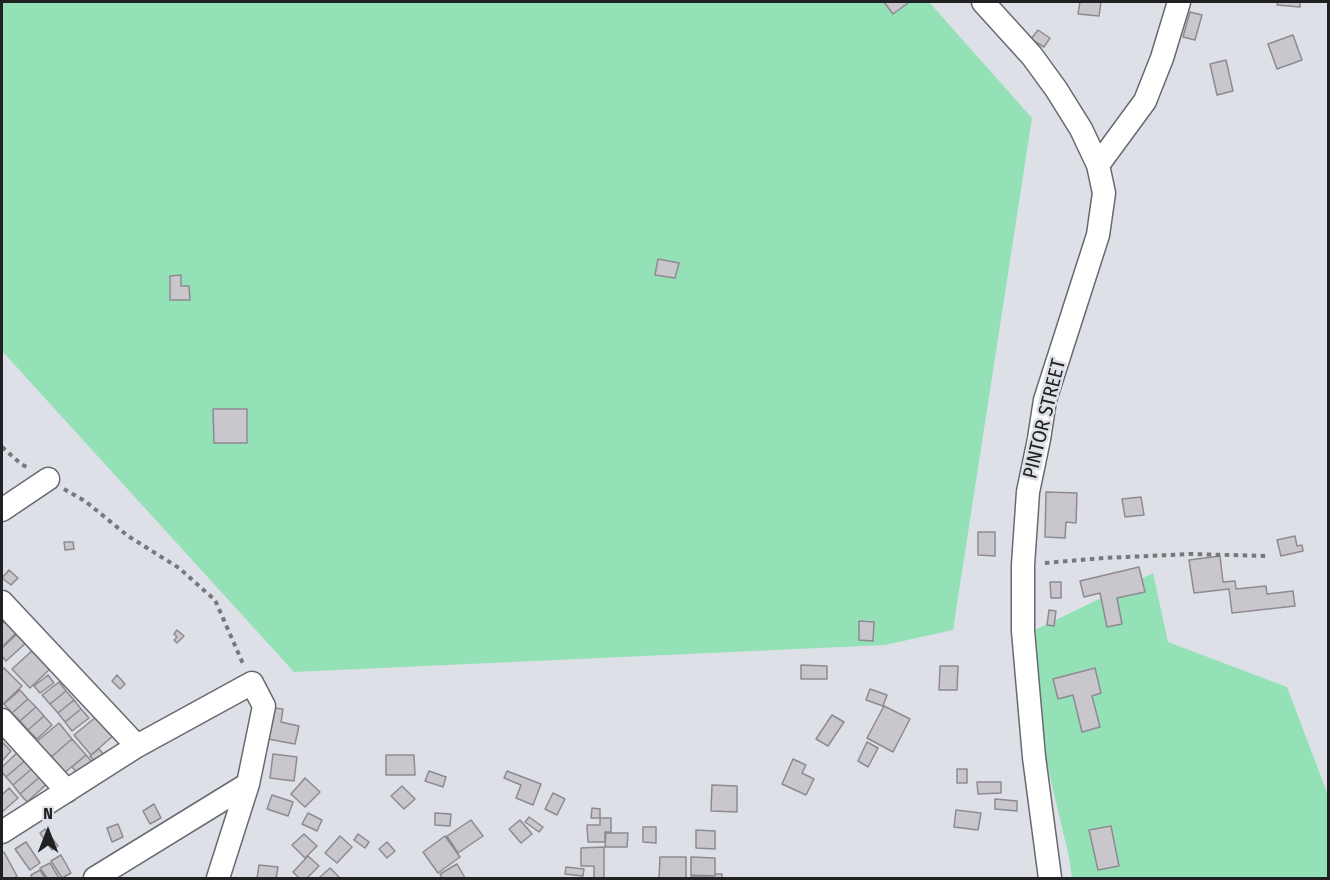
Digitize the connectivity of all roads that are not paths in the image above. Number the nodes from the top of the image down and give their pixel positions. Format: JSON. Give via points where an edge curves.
{"nodes":[{"id":1,"x":983,"y":2,"type":"edge"},
{"id":2,"x":1179,"y":2,"type":"edge"},
{"id":3,"x":1098,"y":165,"type":"junction"},
{"id":4,"x":48,"y":479,"type":"road end"},
{"id":5,"x":2,"y":510,"type":"edge"},
{"id":6,"x":2,"y":602,"type":"edge"},
{"id":7,"x":2,"y":720,"type":"edge"},
{"id":8,"x":137,"y":746,"type":"junction"},
{"id":9,"x":248,"y":784,"type":"junction"},
{"id":10,"x":67,"y":791,"type":"junction"},
{"id":11,"x":2,"y":832,"type":"edge"},
{"id":12,"x":95,"y":879,"type":"edge"},
{"id":13,"x":218,"y":879,"type":"edge"},
{"id":14,"x":1050,"y":879,"type":"edge"}],
"edges":[{"from":1,"to":3,"type":"street","name":"PINTOR STREET","via":[[1056,88],[1082,129]]},
{"from":2,"to":3,"type":"street","via":[[1145,101]]},
{"from":3,"to":14,"type":"street","name":"PINTOR STREET","via":[[1104,193],[1098,236],[1045,400],[1028,492],[1023,565],[1023,631]]},
{"from":4,"to":5,"type":"street"},
{"from":6,"to":8,"type":"street"},
{"from":7,"to":10,"type":"street"},
{"from":8,"to":9,"type":"street","via":[[252,683],[264,706]]},
{"from":8,"to":10,"type":"street"},
{"from":9,"to":12,"type":"street"},
{"from":9,"to":13,"type":"street"},
{"from":10,"to":11,"type":"street"}]}
